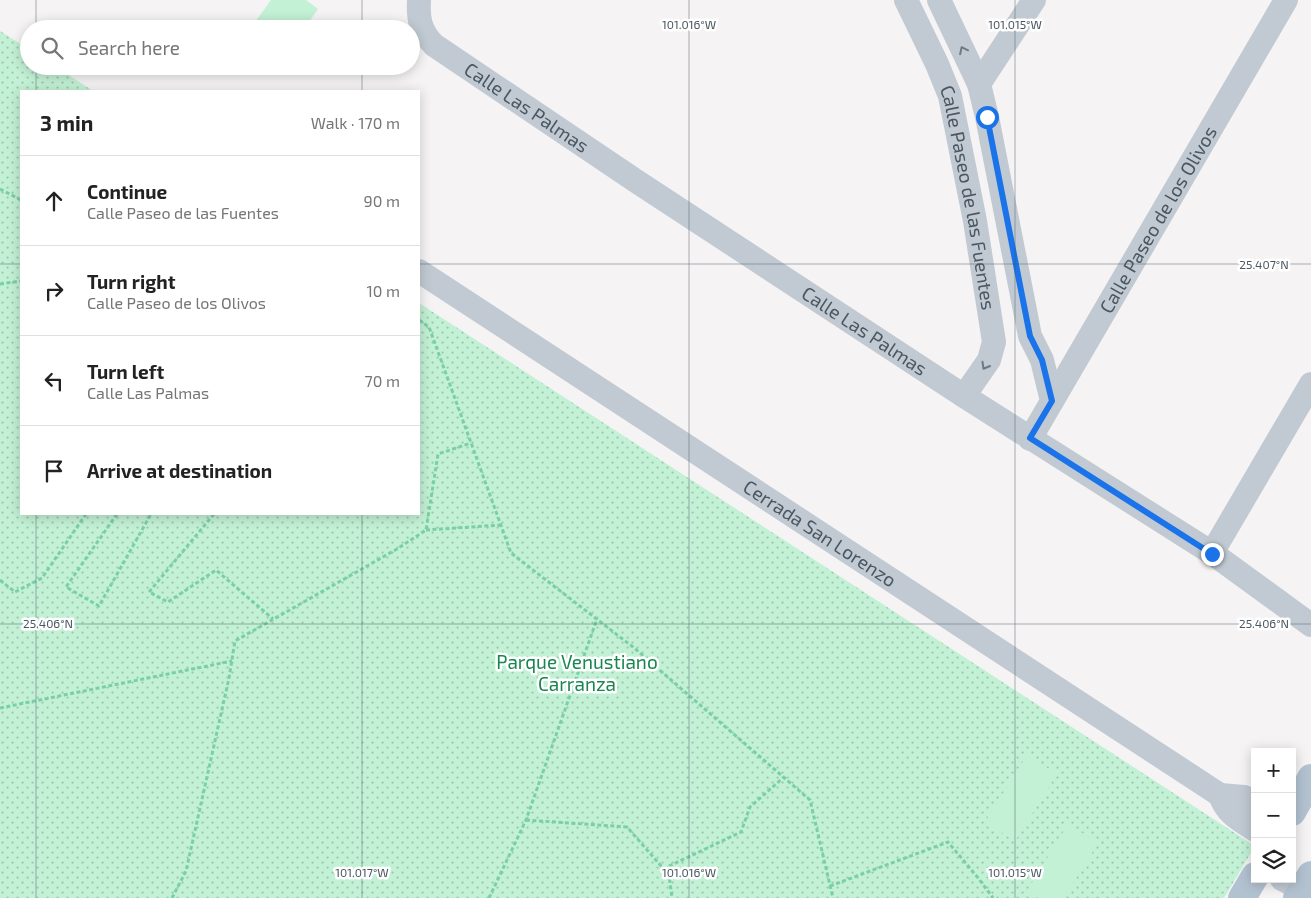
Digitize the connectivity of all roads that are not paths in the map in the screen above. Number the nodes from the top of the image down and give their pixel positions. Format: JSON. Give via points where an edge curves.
{"nodes":[{"id":1,"x":419,"y":0,"type":"edge"},
{"id":2,"x":906,"y":0,"type":"edge"},
{"id":3,"x":939,"y":0,"type":"edge"},
{"id":4,"x":1034,"y":0,"type":"edge"},
{"id":5,"x":1286,"y":0,"type":"edge"},
{"id":6,"x":979,"y":84,"type":"junction"},
{"id":7,"x":420,"y":273,"type":"edge"},
{"id":8,"x":1030,"y":336,"type":"junction"},
{"id":9,"x":994,"y":342,"type":"junction"},
{"id":10,"x":1311,"y":384,"type":"edge"},
{"id":11,"x":964,"y":396,"type":"junction"},
{"id":12,"x":1052,"y":401,"type":"junction"},
{"id":13,"x":1030,"y":438,"type":"junction"},
{"id":14,"x":1212,"y":554,"type":"junction"},
{"id":15,"x":1311,"y":625,"type":"edge"},
{"id":16,"x":1311,"y":778,"type":"edge"},
{"id":17,"x":1220,"y":795,"type":"junction"},
{"id":18,"x":1251,"y":800,"type":"edge"},
{"id":19,"x":1296,"y":805,"type":"edge"},
{"id":20,"x":1251,"y":827,"type":"edge"}],
"edges":[{"from":1,"to":11,"type":"street","name":"Calle Las Palmas","via":[[422,31],[434,45]]},
{"from":2,"to":9,"type":"street","name":"Calle Paseo de las Fuentes","via":[[950,96],[975,221]]},
{"from":6,"to":3,"type":"street","name":"Calle Paseo de las Fuentes","one_way":true},
{"from":4,"to":6,"type":"street"},
{"from":5,"to":12,"type":"street","name":"Calle Paseo de los Olivos"},
{"from":6,"to":8,"type":"street","name":"Calle Paseo de las Fuentes"},
{"from":7,"to":17,"type":"street","name":"Cerrada San Lorenzo"},
{"from":8,"to":9,"type":"street"},
{"from":8,"to":12,"type":"street","name":"Calle Paseo de las Fuentes","via":[[1042,360]]},
{"from":9,"to":11,"type":"street","name":"Calle Paseo de las Fuentes","one_way":true,"via":[[989,360]]},
{"from":10,"to":14,"type":"street"},
{"from":11,"to":13,"type":"street","name":"Calle Las Palmas"},
{"from":12,"to":13,"type":"street","name":"Calle Paseo de los Olivos"},
{"from":13,"to":14,"type":"street","name":"Calle Las Palmas"},
{"from":14,"to":15,"type":"street","name":"Calle Las Palmas"},
{"from":16,"to":19,"type":"main road"},
{"from":17,"to":18,"type":"street","name":"Cerrada San Lorenzo"},
{"from":17,"to":20,"type":"street","name":"Cerrada San Lorenzo","via":[[1232,815]]}]}
